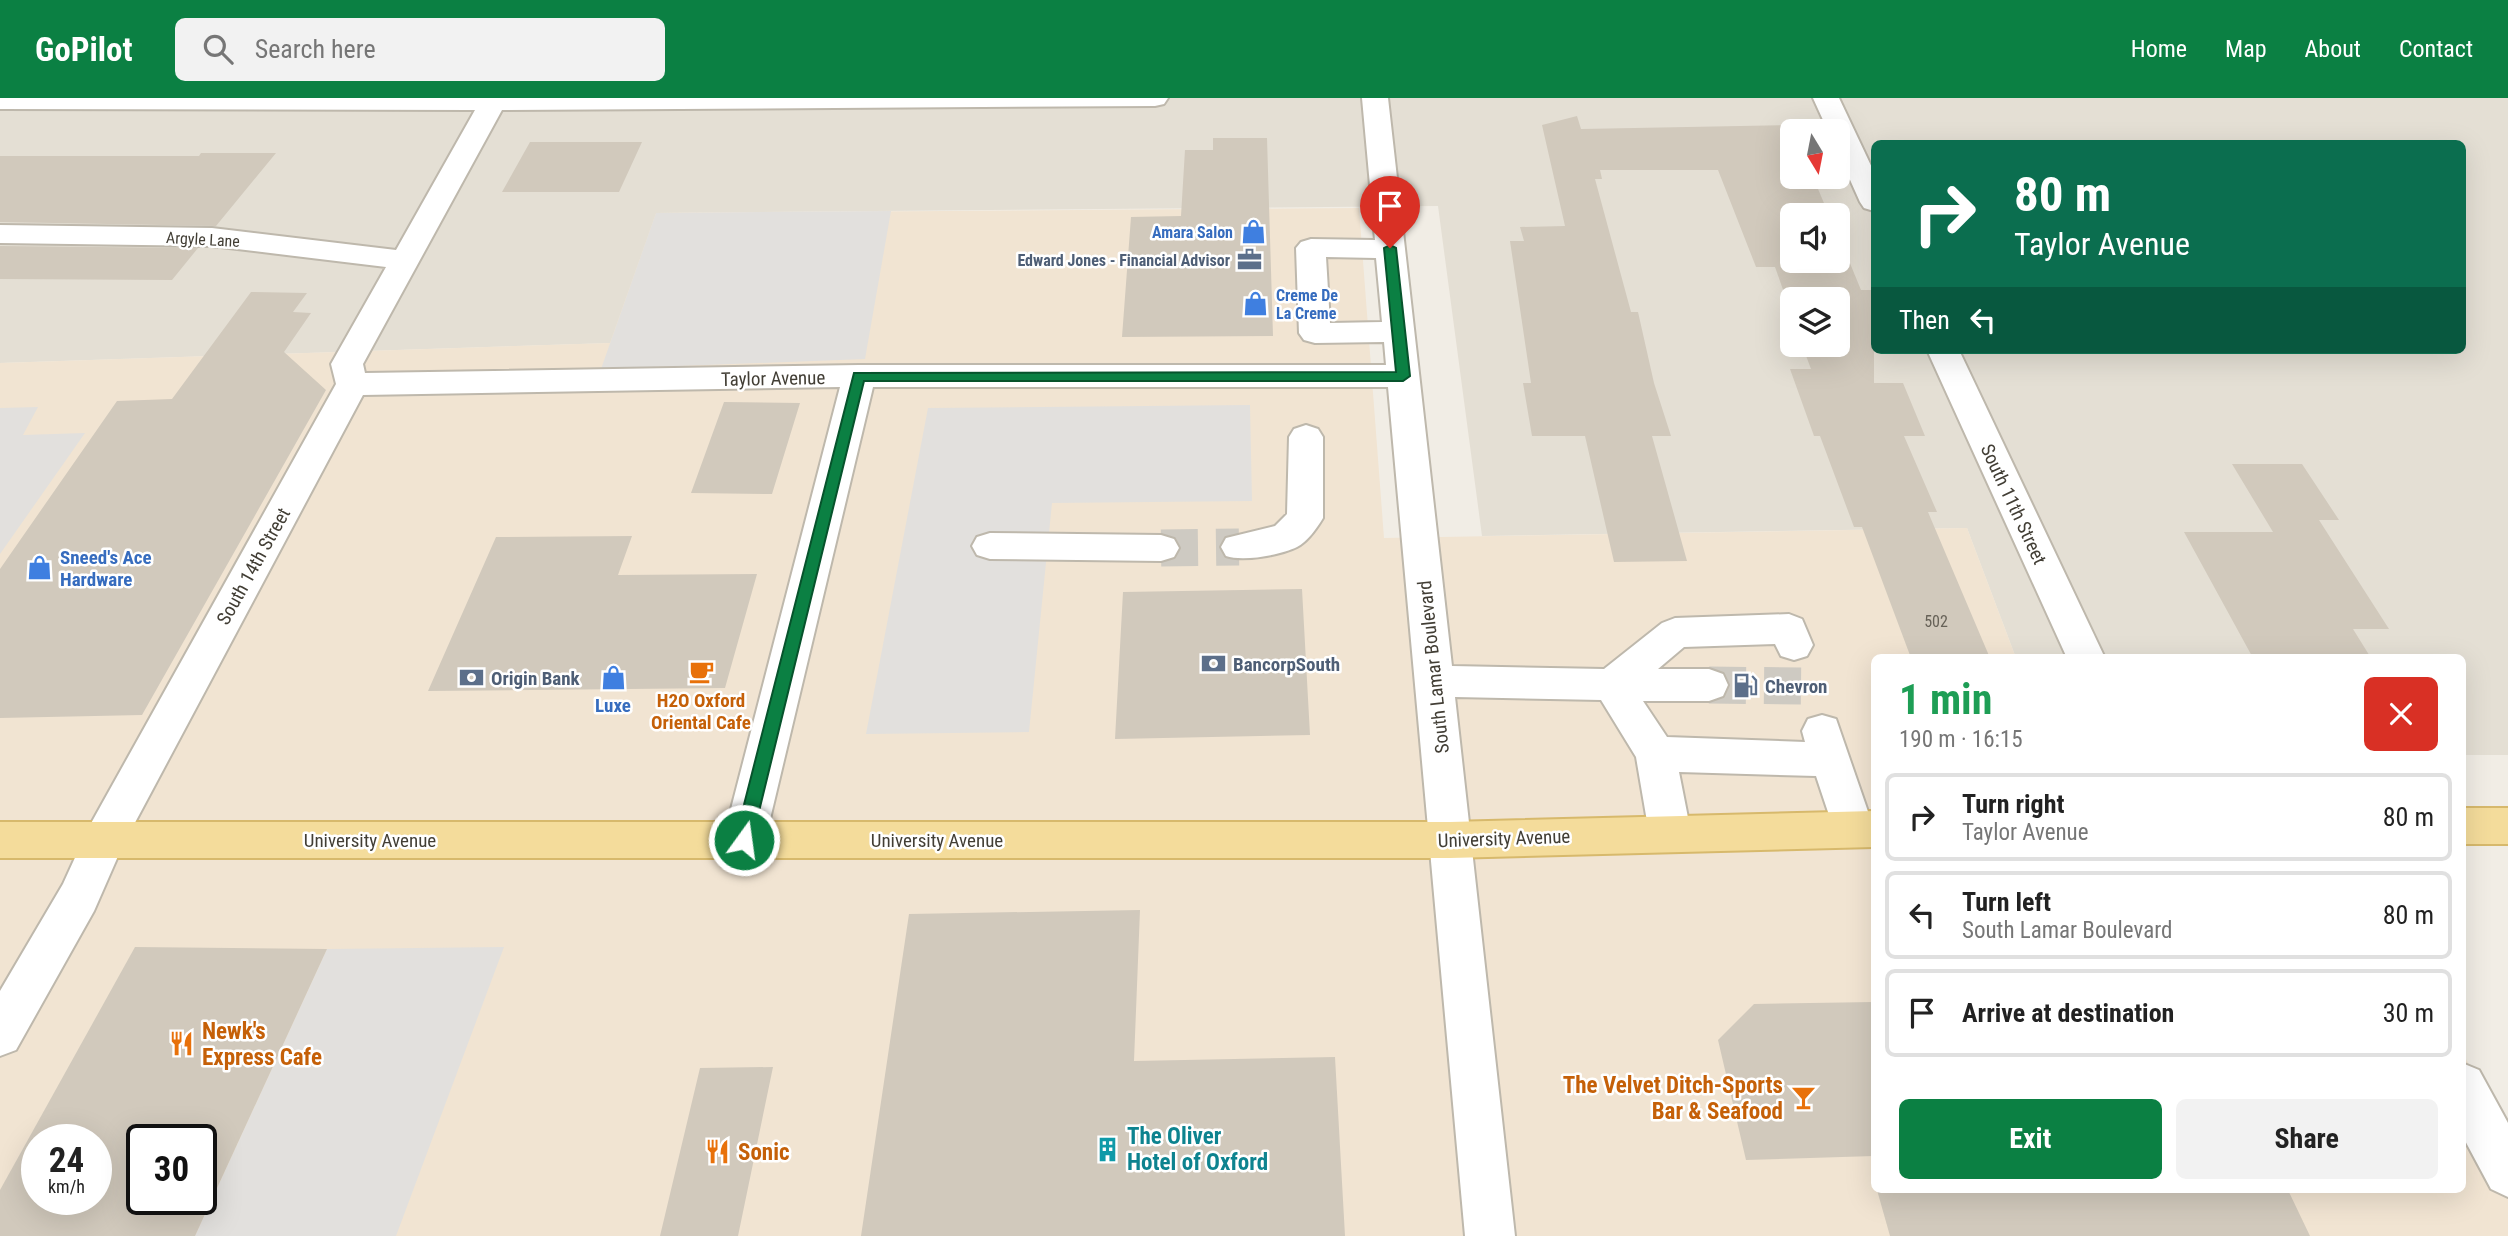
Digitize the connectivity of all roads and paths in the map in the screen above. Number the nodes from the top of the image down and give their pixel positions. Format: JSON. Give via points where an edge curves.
{"nodes":[{"id":1,"x":1155,"y":98,"type":"edge"},
{"id":2,"x":1375,"y":98,"type":"edge"},
{"id":3,"x":1826,"y":98,"type":"edge"},
{"id":4,"x":494,"y":100,"type":"edge"},
{"id":5,"x":0,"y":101,"type":"edge"},
{"id":6,"x":1871,"y":196,"type":"edge"},
{"id":7,"x":0,"y":234,"type":"edge"},
{"id":8,"x":1390,"y":248,"type":"junction"},
{"id":9,"x":405,"y":260,"type":"junction"},
{"id":10,"x":1399,"y":332,"type":"junction"},
{"id":11,"x":1945,"y":354,"type":"edge"},
{"id":12,"x":859,"y":376,"type":"junction"},
{"id":13,"x":1403,"y":376,"type":"junction"},
{"id":14,"x":352,"y":384,"type":"junction"},
{"id":15,"x":1306,"y":437,"type":"dead end"},
{"id":16,"x":990,"y":546,"type":"dead end"},
{"id":17,"x":1239,"y":547,"type":"tunnel mouth"},
{"id":18,"x":1161,"y":548,"type":"tunnel mouth"},
{"id":19,"x":1794,"y":645,"type":"dead end"},
{"id":20,"x":2084,"y":654,"type":"edge"},
{"id":21,"x":1434,"y":681,"type":"junction"},
{"id":22,"x":1612,"y":685,"type":"junction"},
{"id":23,"x":1709,"y":685,"type":"tunnel mouth"},
{"id":24,"x":1656,"y":754,"type":"junction"},
{"id":25,"x":2466,"y":826,"type":"edge"},
{"id":26,"x":2508,"y":826,"type":"edge"},
{"id":27,"x":1864,"y":829,"type":"edge"},
{"id":28,"x":1670,"y":833,"type":"junction"},
{"id":29,"x":0,"y":840,"type":"edge"},
{"id":30,"x":104,"y":840,"type":"junction"},
{"id":31,"x":744,"y":840,"type":"junction"},
{"id":32,"x":1450,"y":840,"type":"junction"},
{"id":33,"x":0,"y":1034,"type":"edge"},
{"id":34,"x":2466,"y":1093,"type":"edge"},
{"id":35,"x":2508,"y":1172,"type":"edge"},
{"id":36,"x":1490,"y":1236,"type":"edge"}],
"edges":[{"from":1,"to":4,"type":"street"},
{"from":2,"to":8,"type":"street","name":"South Lamar Boulevard"},
{"from":3,"to":6,"type":"street"},
{"from":4,"to":5,"type":"street"},
{"from":4,"to":9,"type":"street","name":"South 14th Street"},
{"from":7,"to":9,"type":"street","name":"Argyle Lane","via":[[212,237]]},
{"from":8,"to":10,"type":"street","name":"South Lamar Boulevard"},
{"from":8,"to":10,"type":"street","via":[[1311,248],[1315,333]]},
{"from":9,"to":14,"type":"street","name":"South 14th Street","via":[[347,364]]},
{"from":10,"to":13,"type":"street","name":"South Lamar Boulevard"},
{"from":11,"to":20,"type":"street","name":"South 11th Street"},
{"from":12,"to":13,"type":"street","name":"Taylor Avenue"},
{"from":12,"to":14,"type":"street","name":"Taylor Avenue"},
{"from":12,"to":31,"type":"street"},
{"from":13,"to":21,"type":"street","name":"South Lamar Boulevard"},
{"from":14,"to":30,"type":"street","name":"South 14th Street"},
{"from":15,"to":17,"type":"street","via":[[1305,518],[1286,537]]},
{"from":16,"to":18,"type":"street"},
{"from":19,"to":22,"type":"street","via":[[1789,629],[1675,633]]},
{"from":21,"to":22,"type":"street"},
{"from":21,"to":32,"type":"street","name":"South Lamar Boulevard"},
{"from":22,"to":23,"type":"street"},
{"from":22,"to":24,"type":"street"},
{"from":24,"to":27,"type":"street","via":[[1826,746]]},
{"from":24,"to":28,"type":"street"},
{"from":25,"to":26,"type":"main road"},
{"from":27,"to":28,"type":"main road","name":"University Avenue"},
{"from":28,"to":32,"type":"main road","name":"University Avenue"},
{"from":29,"to":30,"type":"main road","name":"University Avenue"},
{"from":30,"to":31,"type":"main road","name":"University Avenue"},
{"from":30,"to":33,"type":"street","name":"South 14th Street","via":[[79,897]]},
{"from":31,"to":32,"type":"main road","name":"University Avenue"},
{"from":32,"to":36,"type":"street","name":"South Lamar Boulevard"},
{"from":34,"to":35,"type":"street"}]}
